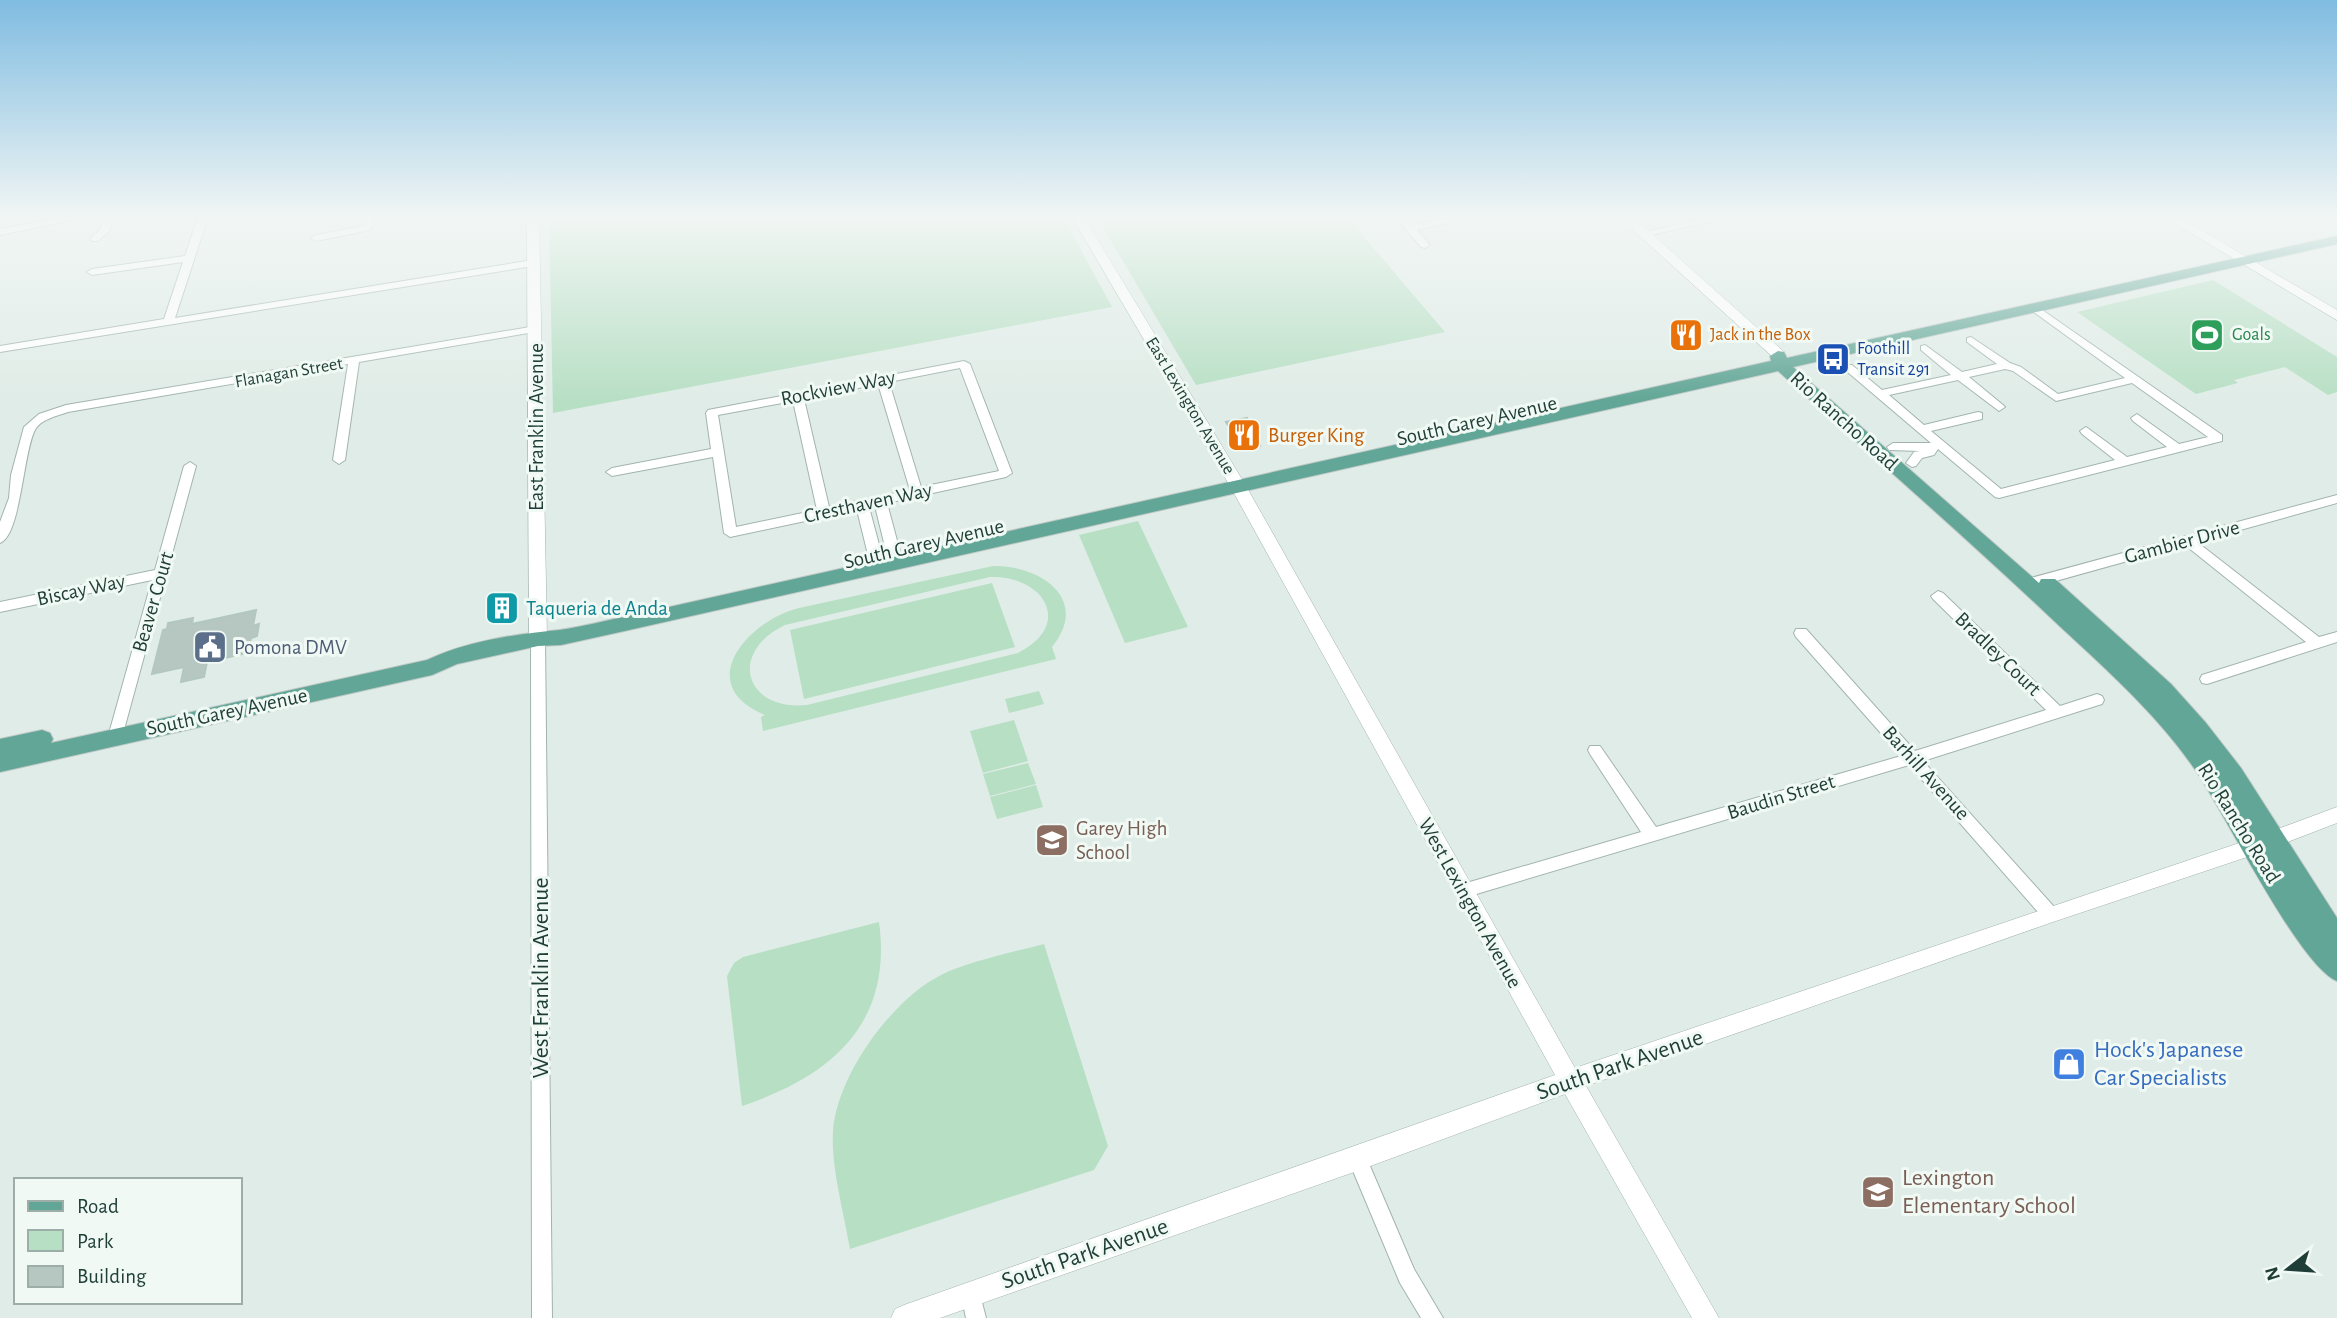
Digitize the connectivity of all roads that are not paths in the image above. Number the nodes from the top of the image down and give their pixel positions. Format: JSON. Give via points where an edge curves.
{"nodes":[{"id":1,"x":183,"y":279,"type":"edge"},
{"id":2,"x":439,"y":279,"type":"edge"},
{"id":3,"x":534,"y":279,"type":"edge"},
{"id":4,"x":1114,"y":279,"type":"edge"},
{"id":5,"x":1694,"y":279,"type":"edge"},
{"id":6,"x":2129,"y":279,"type":"edge"},
{"id":7,"x":2144,"y":279,"type":"edge"},
{"id":8,"x":2273,"y":279,"type":"edge"},
{"id":9,"x":2024,"y":306,"type":"junction"},
{"id":10,"x":2337,"y":316,"type":"edge"},
{"id":11,"x":168,"y":323,"type":"junction"},
{"id":12,"x":536,"y":329,"type":"junction"},
{"id":13,"x":1971,"y":340,"type":"dead end"},
{"id":14,"x":1925,"y":348,"type":"dead end"},
{"id":15,"x":0,"y":349,"type":"edge"},
{"id":16,"x":1785,"y":360,"type":"junction"},
{"id":17,"x":354,"y":362,"type":"junction"},
{"id":18,"x":2006,"y":365,"type":"junction"},
{"id":19,"x":1848,"y":367,"type":"dead end"},
{"id":20,"x":1960,"y":376,"type":"junction"},
{"id":21,"x":882,"y":379,"type":"junction"},
{"id":22,"x":2134,"y":379,"type":"junction"},
{"id":23,"x":1879,"y":394,"type":"junction"},
{"id":24,"x":797,"y":395,"type":"junction"},
{"id":25,"x":1999,"y":407,"type":"dead end"},
{"id":26,"x":1978,"y":416,"type":"dead end"},
{"id":27,"x":2137,"y":418,"type":"dead end"},
{"id":28,"x":1922,"y":429,"type":"junction"},
{"id":29,"x":2086,"y":431,"type":"dead end"},
{"id":30,"x":1936,"y":446,"type":"junction"},
{"id":31,"x":2177,"y":448,"type":"junction"},
{"id":32,"x":1887,"y":451,"type":"junction"},
{"id":33,"x":717,"y":452,"type":"junction"},
{"id":34,"x":339,"y":460,"type":"dead end"},
{"id":35,"x":2125,"y":461,"type":"junction"},
{"id":36,"x":1912,"y":463,"type":"junction"},
{"id":37,"x":190,"y":466,"type":"dead end"},
{"id":38,"x":612,"y":472,"type":"dead end"},
{"id":39,"x":1006,"y":473,"type":"joint"},
{"id":40,"x":1235,"y":481,"type":"junction"},
{"id":41,"x":1936,"y":485,"type":"junction"},
{"id":42,"x":917,"y":493,"type":"junction"},
{"id":43,"x":2337,"y":499,"type":"edge"},
{"id":44,"x":880,"y":500,"type":"junction"},
{"id":45,"x":862,"y":504,"type":"junction"},
{"id":46,"x":824,"y":513,"type":"junction"},
{"id":47,"x":1980,"y":533,"type":"junction"},
{"id":48,"x":0,"y":539,"type":"edge"},
{"id":49,"x":2189,"y":541,"type":"junction"},
{"id":50,"x":885,"y":558,"type":"junction"},
{"id":51,"x":162,"y":573,"type":"junction"},
{"id":52,"x":2036,"y":582,"type":"junction"},
{"id":53,"x":1938,"y":596,"type":"dead end"},
{"id":54,"x":0,"y":607,"type":"edge"},
{"id":55,"x":1801,"y":633,"type":"dead end"},
{"id":56,"x":2337,"y":637,"type":"edge"},
{"id":57,"x":538,"y":638,"type":"junction"},
{"id":58,"x":2317,"y":643,"type":"junction"},
{"id":59,"x":2207,"y":679,"type":"dead end"},
{"id":60,"x":2097,"y":700,"type":"dead end"},
{"id":61,"x":2057,"y":712,"type":"junction"},
{"id":62,"x":117,"y":729,"type":"junction"},
{"id":63,"x":0,"y":748,"type":"edge"},
{"id":64,"x":1595,"y":750,"type":"dead end"},
{"id":65,"x":1913,"y":758,"type":"junction"},
{"id":66,"x":0,"y":763,"type":"edge"},
{"id":67,"x":2337,"y":815,"type":"edge"},
{"id":68,"x":1653,"y":836,"type":"junction"},
{"id":69,"x":2262,"y":843,"type":"junction"},
{"id":70,"x":1463,"y":891,"type":"junction"},
{"id":71,"x":2050,"y":914,"type":"junction"},
{"id":72,"x":2337,"y":938,"type":"edge"},
{"id":73,"x":2337,"y":969,"type":"edge"},
{"id":74,"x":1570,"y":1081,"type":"junction"},
{"id":75,"x":1357,"y":1159,"type":"junction"},
{"id":76,"x":973,"y":1306,"type":"edge"},
{"id":77,"x":542,"y":1318,"type":"edge"},
{"id":78,"x":904,"y":1318,"type":"edge"},
{"id":79,"x":1433,"y":1318,"type":"edge"},
{"id":80,"x":1706,"y":1318,"type":"edge"}],
"edges":[{"from":1,"to":11,"type":"street"},
{"from":2,"to":11,"type":"street"},
{"from":3,"to":12,"type":"street","name":"East Franklin Avenue"},
{"from":4,"to":40,"type":"street","name":"East Lexington Avenue"},
{"from":5,"to":16,"type":"street"},
{"from":6,"to":9,"type":"main road","name":"South Garey Avenue","via":[[2046,295]]},
{"from":7,"to":9,"type":"main road","name":"South Garey Avenue"},
{"from":8,"to":10,"type":"street"},
{"from":9,"to":16,"type":"main road","name":"South Garey Avenue"},
{"from":9,"to":22,"type":"street"},
{"from":11,"to":15,"type":"street"},
{"from":12,"to":17,"type":"street","name":"Flanagan Street"},
{"from":12,"to":57,"type":"street","name":"East Franklin Avenue"},
{"from":13,"to":18,"type":"street"},
{"from":14,"to":20,"type":"street"},
{"from":16,"to":32,"type":"main road","name":"Rio Rancho Road"},
{"from":16,"to":40,"type":"main road","name":"South Garey Avenue"},
{"from":17,"to":34,"type":"street"},
{"from":17,"to":48,"type":"street","name":"Flanagan Street","via":[[43,417],[30,427],[15,498]]},
{"from":18,"to":20,"type":"street"},
{"from":18,"to":22,"type":"street","via":[[2056,398]]},
{"from":19,"to":23,"type":"street"},
{"from":20,"to":23,"type":"street"},
{"from":20,"to":25,"type":"street"},
{"from":21,"to":24,"type":"street","name":"Rockview Way"},
{"from":21,"to":39,"type":"street","name":"Rockview Way","via":[[964,364]]},
{"from":21,"to":42,"type":"street"},
{"from":22,"to":31,"type":"street","via":[[2218,438]]},
{"from":23,"to":28,"type":"street"},
{"from":24,"to":33,"type":"street","name":"Rockview Way","via":[[712,412]]},
{"from":24,"to":46,"type":"street"},
{"from":26,"to":28,"type":"street"},
{"from":27,"to":31,"type":"street"},
{"from":28,"to":30,"type":"street"},
{"from":29,"to":35,"type":"street"},
{"from":30,"to":32,"type":"street"},
{"from":30,"to":35,"type":"street","via":[[1999,494]]},
{"from":30,"to":36,"type":"street"},
{"from":31,"to":35,"type":"street"},
{"from":32,"to":36,"type":"main road","name":"Rio Rancho Road"},
{"from":32,"to":41,"type":"main road"},
{"from":32,"to":47,"type":"main road","name":"Rio Rancho Road"},
{"from":33,"to":38,"type":"street"},
{"from":33,"to":46,"type":"street","name":"Cresthaven Way","via":[[730,533]]},
{"from":36,"to":41,"type":"main road","name":"Rio Rancho Road"},
{"from":37,"to":51,"type":"street","name":"Beaver Court"},
{"from":39,"to":42,"type":"street","name":"Cresthaven Way"},
{"from":40,"to":50,"type":"main road","name":"South Garey Avenue"},
{"from":40,"to":70,"type":"street","name":"West Lexington Avenue"},
{"from":41,"to":47,"type":"main road","name":"Rio Rancho Road"},
{"from":42,"to":44,"type":"street","name":"Cresthaven Way"},
{"from":43,"to":49,"type":"street","name":"Gambier Drive"},
{"from":44,"to":45,"type":"street","name":"Cresthaven Way"},
{"from":44,"to":50,"type":"street"},
{"from":45,"to":46,"type":"street","name":"Cresthaven Way"},
{"from":45,"to":50,"type":"street"},
{"from":47,"to":52,"type":"main road","name":"Rio Rancho Road"},
{"from":49,"to":52,"type":"street","name":"Gambier Drive"},
{"from":49,"to":58,"type":"street"},
{"from":50,"to":57,"type":"main road","name":"South Garey Avenue","via":[[558,627]]},
{"from":51,"to":54,"type":"street","name":"Biscay Way"},
{"from":51,"to":62,"type":"street","name":"Beaver Court"},
{"from":52,"to":69,"type":"main road","name":"Rio Rancho Road","via":[[2129,657],[2198,729],[2236,779]]},
{"from":53,"to":61,"type":"street","name":"Bradley Court"},
{"from":55,"to":65,"type":"street","name":"Barhill Avenue"},
{"from":56,"to":58,"type":"street"},
{"from":57,"to":62,"type":"main road","name":"South Garey Avenue","via":[[452,657],[433,652]]},
{"from":57,"to":77,"type":"street","name":"West Franklin Avenue"},
{"from":58,"to":59,"type":"street"},
{"from":60,"to":61,"type":"street","name":"Baudin Street"},
{"from":61,"to":65,"type":"street","name":"Baudin Street"},
{"from":62,"to":63,"type":"main road","name":"South Garey Avenue"},
{"from":62,"to":66,"type":"main road","name":"South Garey Avenue"},
{"from":64,"to":68,"type":"street"},
{"from":65,"to":68,"type":"street","name":"Baudin Street"},
{"from":65,"to":71,"type":"street","name":"Barhill Avenue"},
{"from":67,"to":69,"type":"street","name":"South Park Avenue"},
{"from":68,"to":70,"type":"street","name":"Baudin Street"},
{"from":69,"to":71,"type":"street","name":"South Park Avenue"},
{"from":69,"to":72,"type":"main road","name":"Rio Rancho Road"},
{"from":69,"to":73,"type":"main road","name":"Rio Rancho Road","via":[[2315,943]]},
{"from":70,"to":74,"type":"street","name":"West Lexington Avenue"},
{"from":71,"to":74,"type":"street","name":"South Park Avenue"},
{"from":74,"to":75,"type":"street","name":"South Park Avenue"},
{"from":74,"to":80,"type":"street","name":"West Lexington Avenue"},
{"from":75,"to":76,"type":"street","name":"South Park Avenue"},
{"from":75,"to":79,"type":"street","via":[[1407,1276]]},
{"from":76,"to":78,"type":"street","name":"South Park Avenue"}]}
